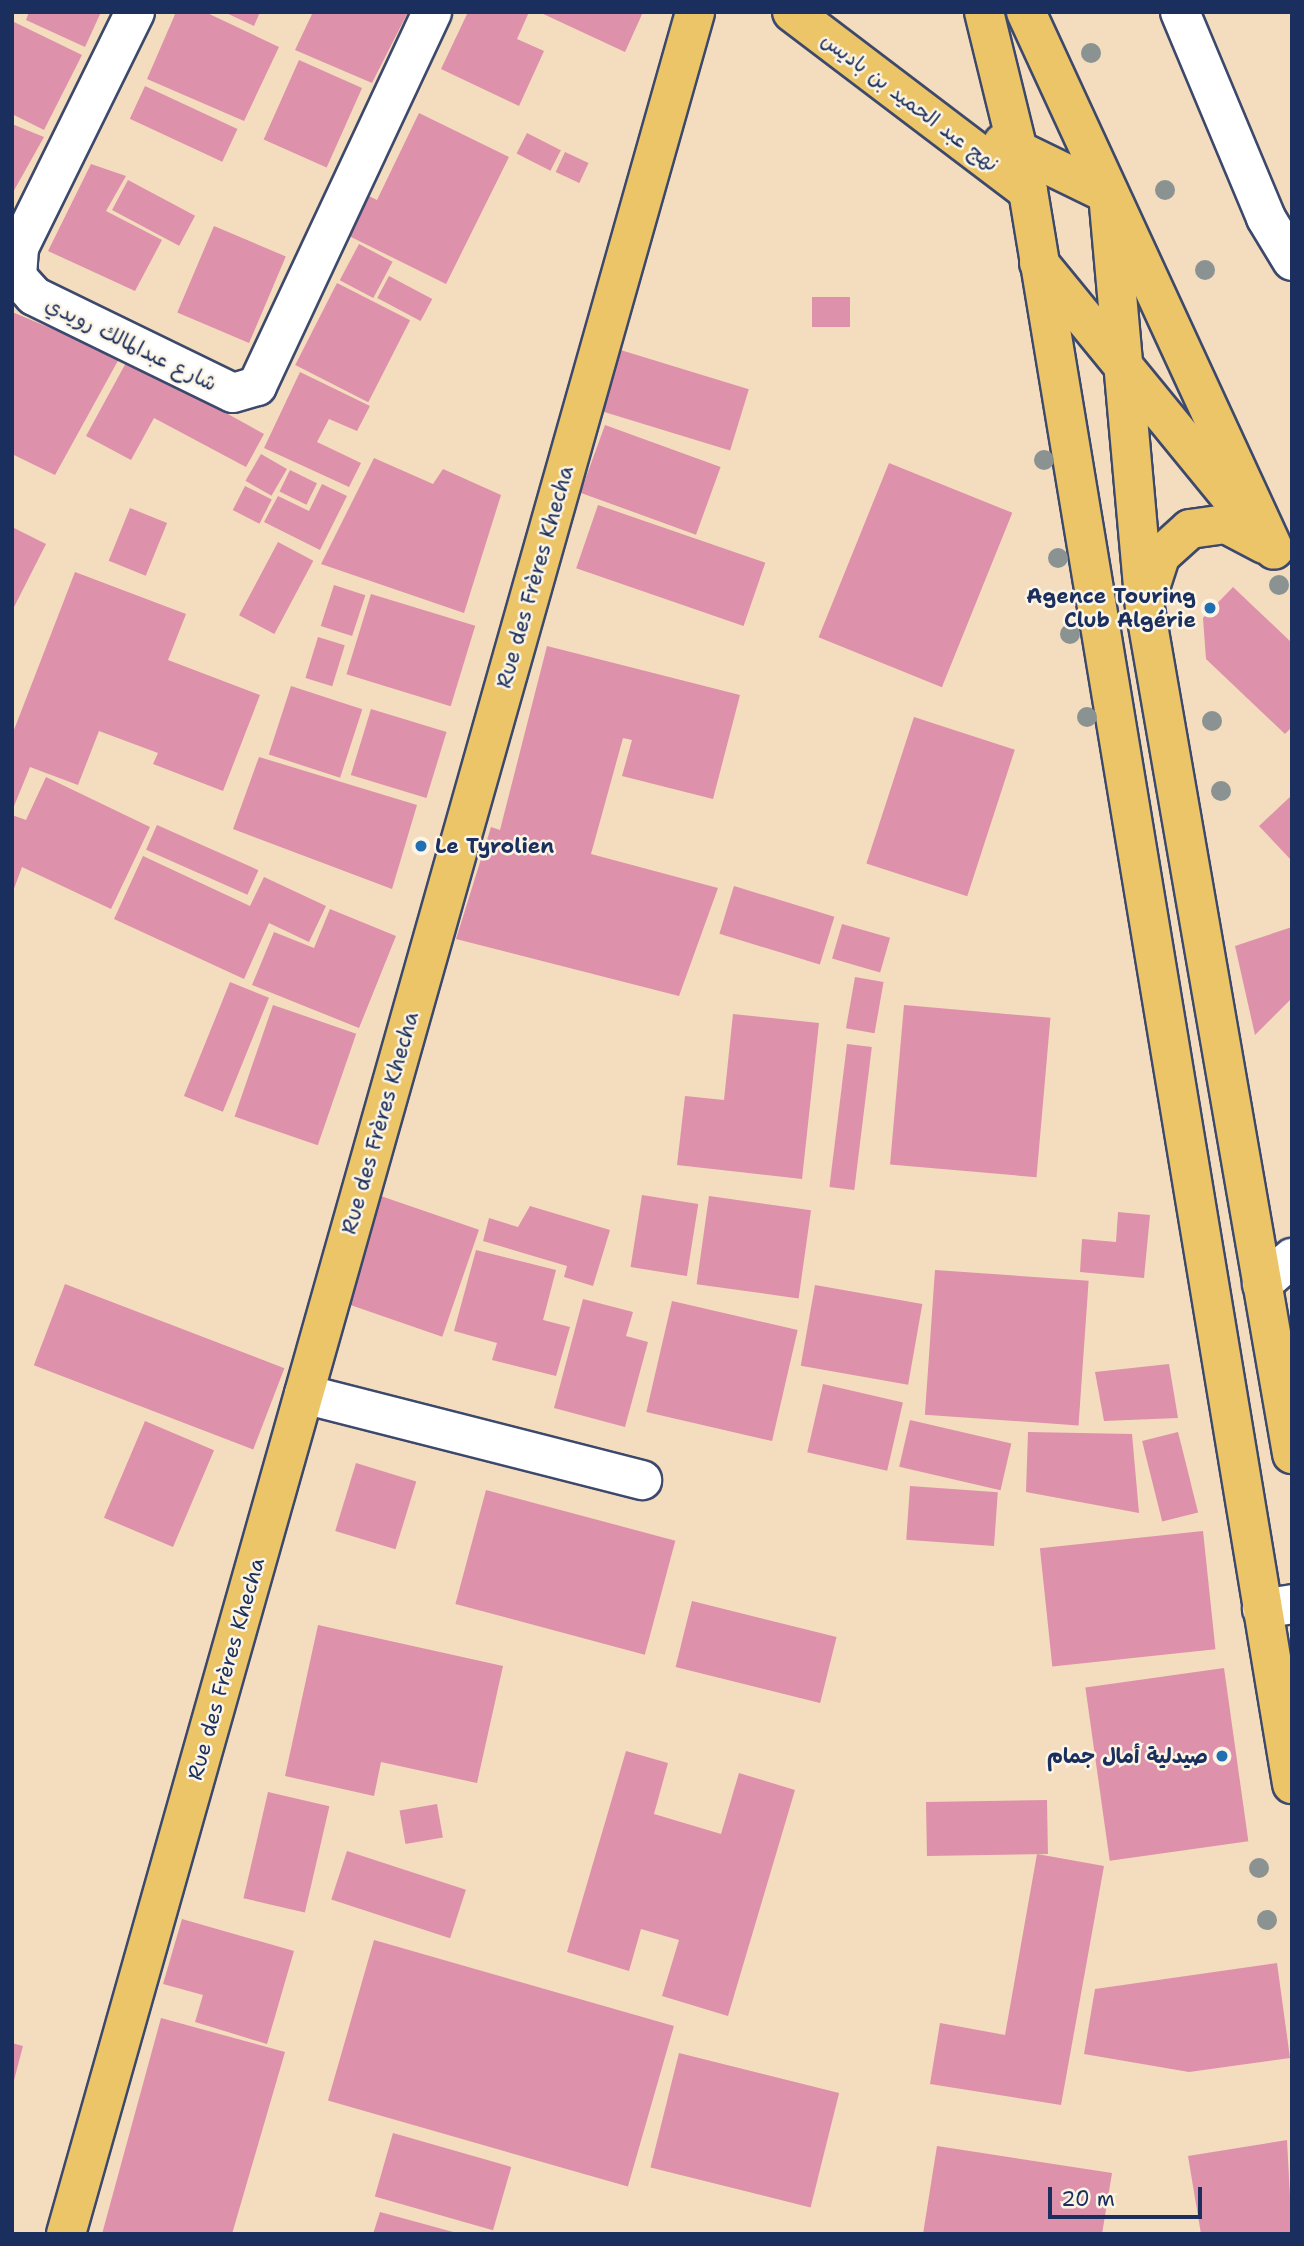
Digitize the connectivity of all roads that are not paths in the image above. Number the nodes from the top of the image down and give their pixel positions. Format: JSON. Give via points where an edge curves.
{"nodes":[{"id":1,"x":135,"y":12,"type":"edge"},
{"id":2,"x":432,"y":12,"type":"edge"},
{"id":3,"x":695,"y":12,"type":"edge"},
{"id":4,"x":792,"y":12,"type":"edge"},
{"id":5,"x":984,"y":12,"type":"edge"},
{"id":6,"x":1026,"y":12,"type":"edge"},
{"id":7,"x":1180,"y":12,"type":"edge"},
{"id":8,"x":934,"y":120,"type":"junction"},
{"id":9,"x":1018,"y":148,"type":"junction"},
{"id":10,"x":1028,"y":191,"type":"junction"},
{"id":11,"x":1108,"y":194,"type":"junction"},
{"id":12,"x":1292,"y":261,"type":"edge"},
{"id":13,"x":1038,"y":262,"type":"junction"},
{"id":14,"x":1123,"y":366,"type":"junction"},
{"id":15,"x":1283,"y":559,"type":"edge"},
{"id":16,"x":1145,"y":608,"type":"junction"},
{"id":17,"x":1292,"y":1258,"type":"edge"},
{"id":18,"x":1262,"y":1284,"type":"junction"},
{"id":19,"x":304,"y":1394,"type":"junction"},
{"id":20,"x":1292,"y":1454,"type":"edge"},
{"id":21,"x":642,"y":1480,"type":"dead end"},
{"id":22,"x":1277,"y":1607,"type":"edge"},
{"id":23,"x":1292,"y":1784,"type":"edge"},
{"id":24,"x":66,"y":2234,"type":"edge"}],
"edges":[{"from":1,"to":2,"type":"street","name":"شارع عبدالمالك رويدي","via":[[19,248],[18,277],[34,296],[233,393],[257,386]]},
{"from":3,"to":19,"type":"main road","name":"Rue des Frères Khecha"},
{"from":4,"to":8,"type":"main road","name":"نهج عبد الحميد بن باديس"},
{"from":5,"to":9,"type":"main road"},
{"from":6,"to":11,"type":"main road"},
{"from":7,"to":12,"type":"street","via":[[1266,218]]},
{"from":8,"to":9,"type":"main road"},
{"from":8,"to":10,"type":"main road","name":"نهج عبد الحميد بن باديس"},
{"from":9,"to":10,"type":"main road"},
{"from":9,"to":11,"type":"main road"},
{"from":10,"to":13,"type":"main road"},
{"from":11,"to":14,"type":"main road"},
{"from":11,"to":15,"type":"main road"},
{"from":13,"to":14,"type":"main road"},
{"from":13,"to":22,"type":"main road"},
{"from":14,"to":15,"type":"main road"},
{"from":14,"to":16,"type":"main road"},
{"from":15,"to":16,"type":"main road","via":[[1226,524],[1190,529],[1160,556]]},
{"from":16,"to":18,"type":"main road"},
{"from":17,"to":18,"type":"street"},
{"from":18,"to":20,"type":"main road"},
{"from":19,"to":21,"type":"street"},
{"from":19,"to":24,"type":"main road","name":"Rue des Frères Khecha"},
{"from":22,"to":23,"type":"main road"}]}
